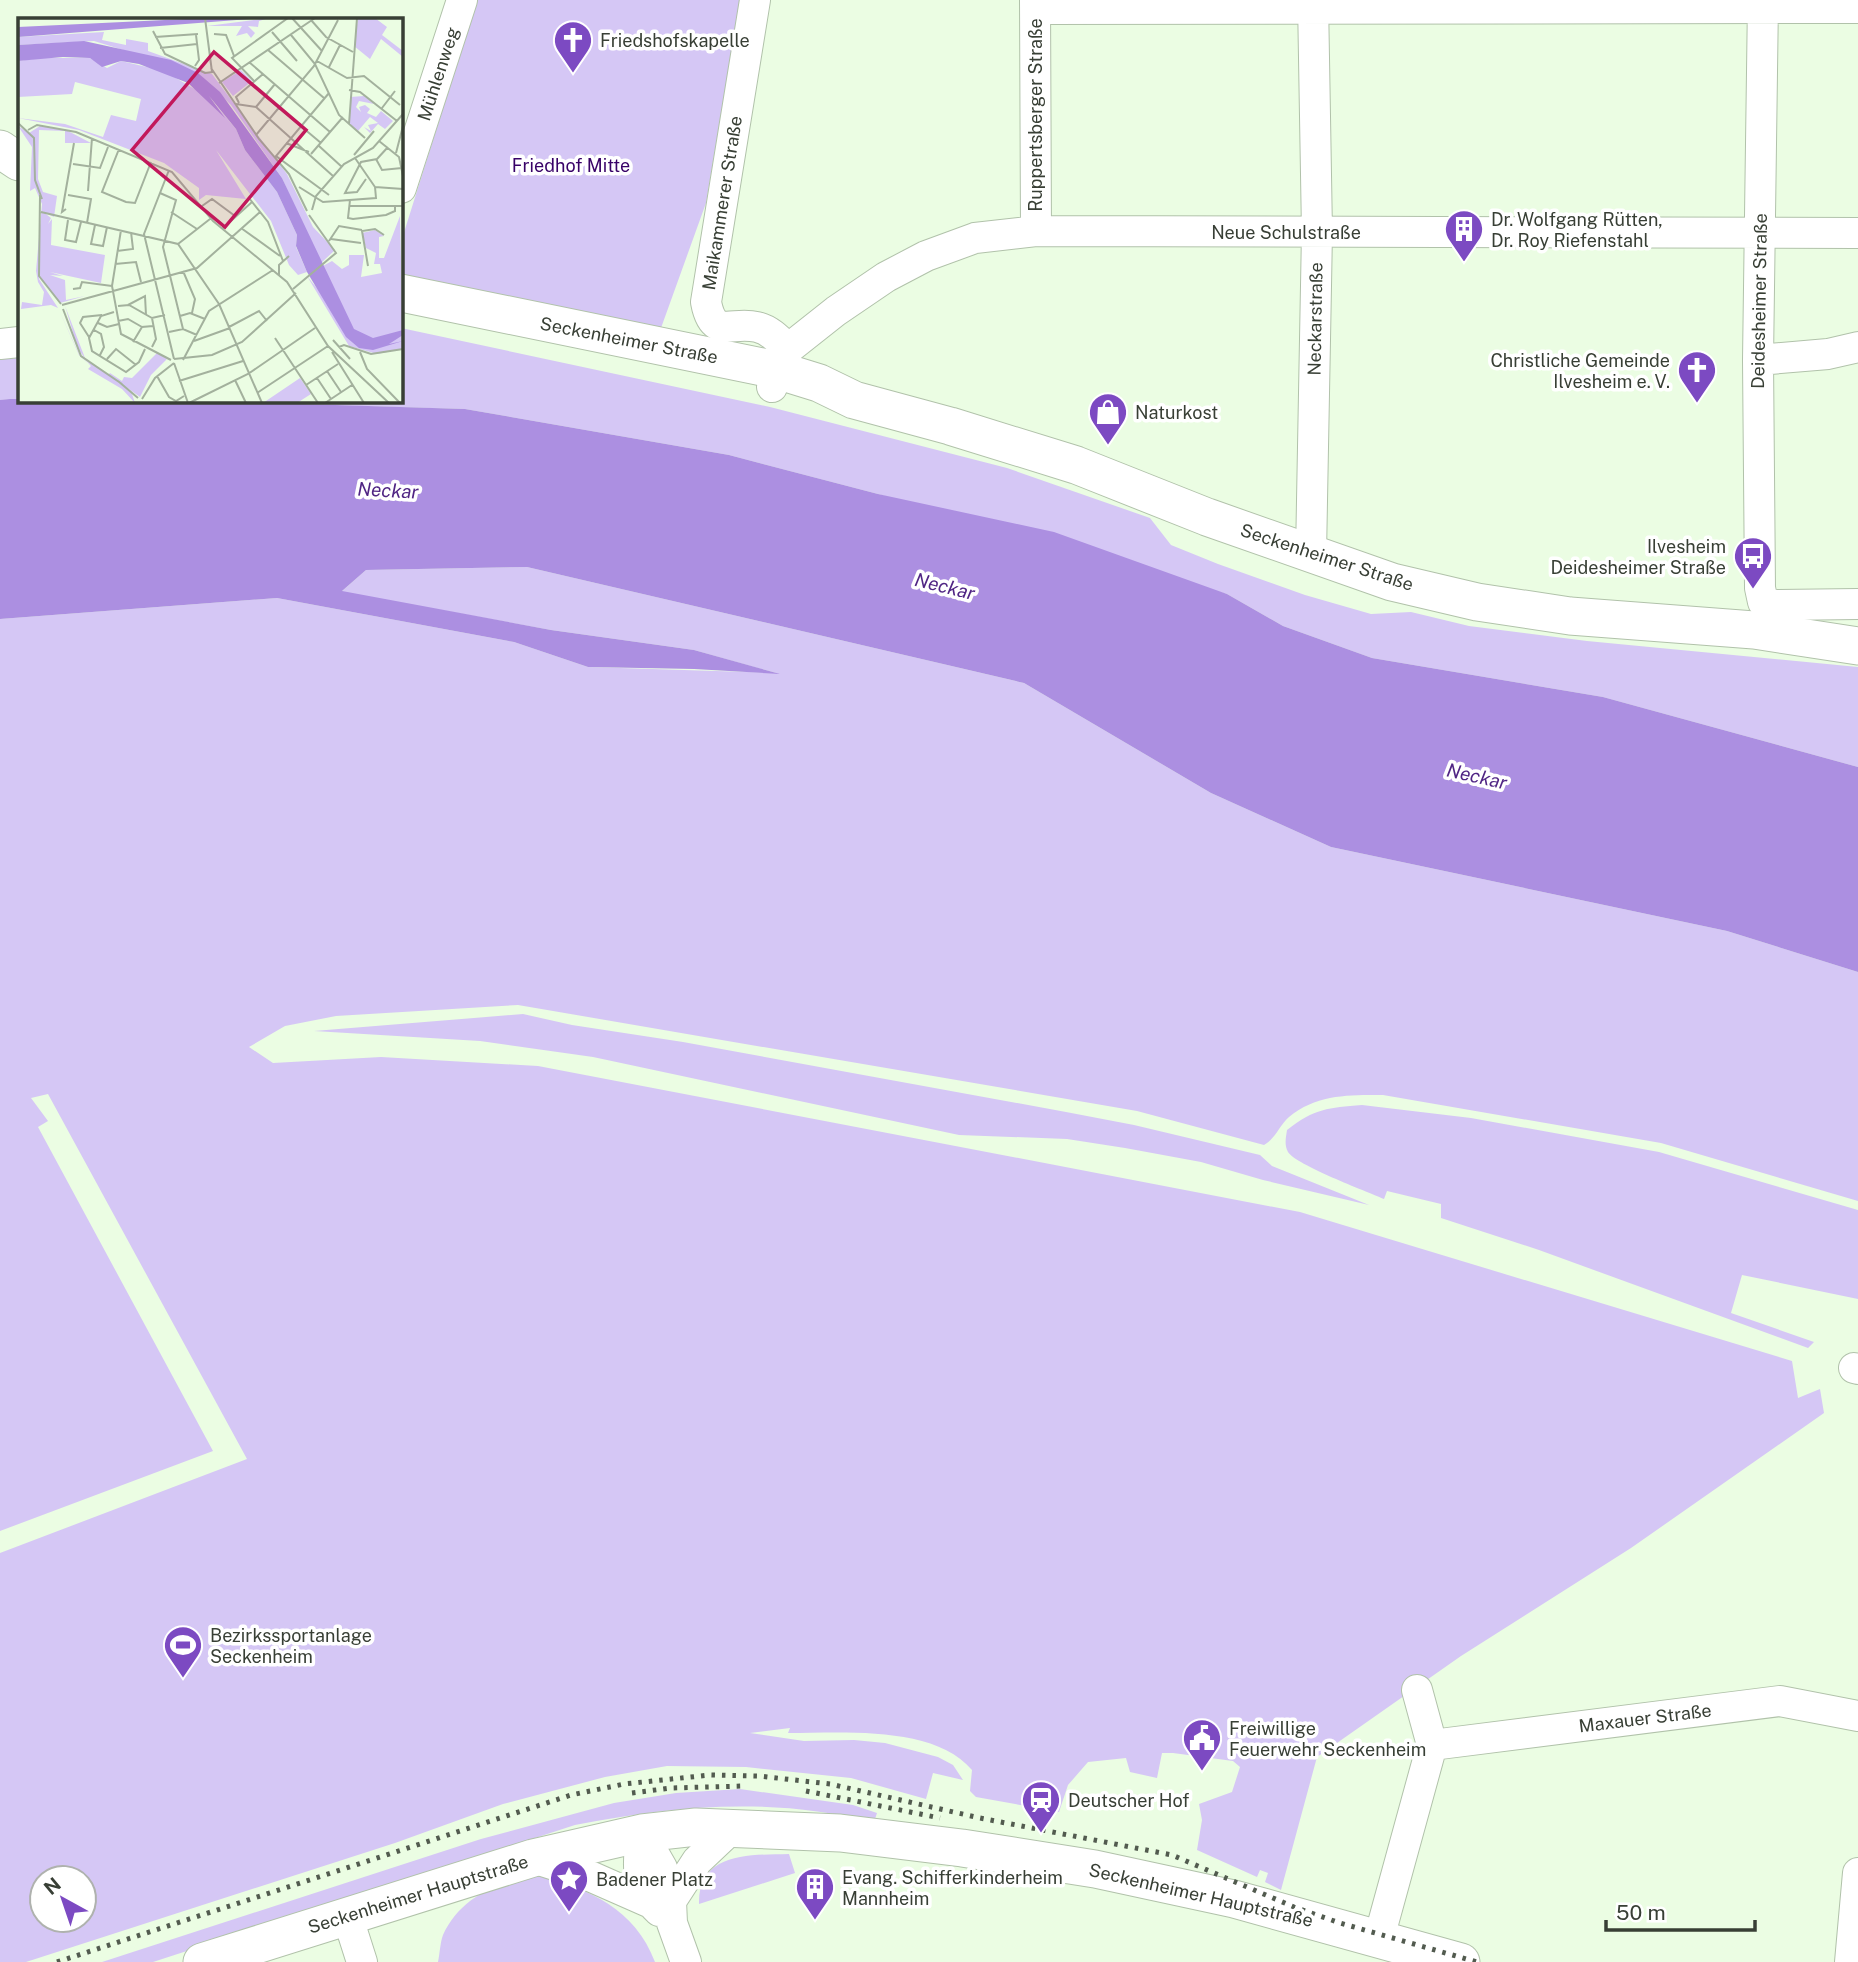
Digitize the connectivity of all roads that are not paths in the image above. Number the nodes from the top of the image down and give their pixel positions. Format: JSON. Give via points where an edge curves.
{"nodes":[{"id":1,"x":462,"y":0,"type":"edge"},
{"id":2,"x":755,"y":0,"type":"edge"},
{"id":3,"x":1313,"y":4,"type":"edge"},
{"id":4,"x":1035,"y":5,"type":"edge"},
{"id":5,"x":1763,"y":5,"type":"edge"},
{"id":6,"x":1858,"y":8,"type":"edge"},
{"id":7,"x":0,"y":149,"type":"edge"},
{"id":8,"x":18,"y":161,"type":"edge"},
{"id":9,"x":402,"y":185,"type":"edge"},
{"id":10,"x":1035,"y":231,"type":"junction"},
{"id":11,"x":1317,"y":232,"type":"junction"},
{"id":12,"x":1760,"y":233,"type":"junction"},
{"id":13,"x":1858,"y":233,"type":"edge"},
{"id":14,"x":402,"y":293,"type":"edge"},
{"id":15,"x":402,"y":312,"type":"edge"},
{"id":16,"x":18,"y":342,"type":"edge"},
{"id":17,"x":0,"y":344,"type":"edge"},
{"id":18,"x":1858,"y":347,"type":"edge"},
{"id":19,"x":1758,"y":360,"type":"junction"},
{"id":20,"x":779,"y":369,"type":"junction"},
{"id":21,"x":1311,"y":555,"type":"junction"},
{"id":22,"x":1858,"y":604,"type":"edge"},
{"id":23,"x":1858,"y":646,"type":"edge"},
{"id":24,"x":1417,"y":1690,"type":"dead end"},
{"id":25,"x":1858,"y":1716,"type":"edge"},
{"id":26,"x":1432,"y":1745,"type":"junction"},
{"id":27,"x":732,"y":1828,"type":"junction"},
{"id":28,"x":642,"y":1833,"type":"junction"},
{"id":29,"x":533,"y":1858,"type":"junction"},
{"id":30,"x":1858,"y":1873,"type":"edge"},
{"id":31,"x":665,"y":1909,"type":"junction"},
{"id":32,"x":347,"y":1915,"type":"junction"},
{"id":33,"x":1379,"y":1938,"type":"junction"},
{"id":34,"x":202,"y":1962,"type":"edge"},
{"id":35,"x":362,"y":1962,"type":"edge"},
{"id":36,"x":686,"y":1962,"type":"edge"},
{"id":37,"x":1461,"y":1962,"type":"edge"},
{"id":38,"x":1850,"y":1962,"type":"edge"}],
"edges":[{"from":1,"to":9,"type":"street","name":"Mühlenweg"},
{"from":2,"to":20,"type":"street","name":"Maikammerer Straße","via":[[706,302],[708,315],[722,328],[756,327],[774,335]]},
{"from":3,"to":4,"type":"street"},
{"from":3,"to":5,"type":"street"},
{"from":3,"to":11,"type":"street","name":"Neckarstraße"},
{"from":4,"to":10,"type":"street","name":"Ruppertsberger Straße"},
{"from":5,"to":6,"type":"street"},
{"from":5,"to":12,"type":"street","name":"Deidesheimer Straße"},
{"from":7,"to":8,"type":"main road"},
{"from":10,"to":11,"type":"street","name":"Neue Schulstraße"},
{"from":10,"to":20,"type":"street","name":"Neue Schulstraße","via":[[975,238],[926,256],[862,293]]},
{"from":11,"to":12,"type":"street","name":"Neue Schulstraße"},
{"from":11,"to":21,"type":"street","name":"Neckarstraße"},
{"from":12,"to":13,"type":"street","name":"Neue Schulstraße"},
{"from":12,"to":19,"type":"street","name":"Deidesheimer Straße"},
{"from":14,"to":20,"type":"main road","name":"Seckenheimer Straße"},
{"from":15,"to":20,"type":"main road","name":"Seckenheimer Straße"},
{"from":16,"to":17,"type":"street"},
{"from":18,"to":19,"type":"street"},
{"from":19,"to":22,"type":"street","name":"Deidesheimer Straße","via":[[1763,602]]},
{"from":20,"to":21,"type":"main road","name":"Seckenheimer Straße","via":[[815,398],[854,400],[1076,465]]},
{"from":21,"to":23,"type":"main road","name":"Seckenheimer Straße","via":[[1392,582],[1477,601],[1570,616],[1755,630]]},
{"from":24,"to":26,"type":"street"},
{"from":25,"to":26,"type":"street","name":"Maxauer Straße","via":[[1780,1701]]},
{"from":26,"to":33,"type":"street"},
{"from":27,"to":28,"type":"main road","name":"Seckenheimer Hauptstraße"},
{"from":27,"to":31,"type":"street","via":[[697,1861]]},
{"from":27,"to":33,"type":"main road","name":"Seckenheimer Hauptstraße","via":[[903,1840],[1095,1869],[1234,1899]]},
{"from":28,"to":29,"type":"main road","name":"Seckenheimer Hauptstraße"},
{"from":28,"to":31,"type":"street","via":[[637,1863],[640,1879]]},
{"from":29,"to":31,"type":"street","via":[[592,1877]]},
{"from":29,"to":32,"type":"main road","name":"Seckenheimer Hauptstraße"},
{"from":30,"to":38,"type":"street"},
{"from":31,"to":36,"type":"street"},
{"from":32,"to":34,"type":"main road","name":"Seckenheimer Hauptstraße"},
{"from":32,"to":35,"type":"street"},
{"from":33,"to":37,"type":"main road","name":"Seckenheimer Hauptstraße"}]}
